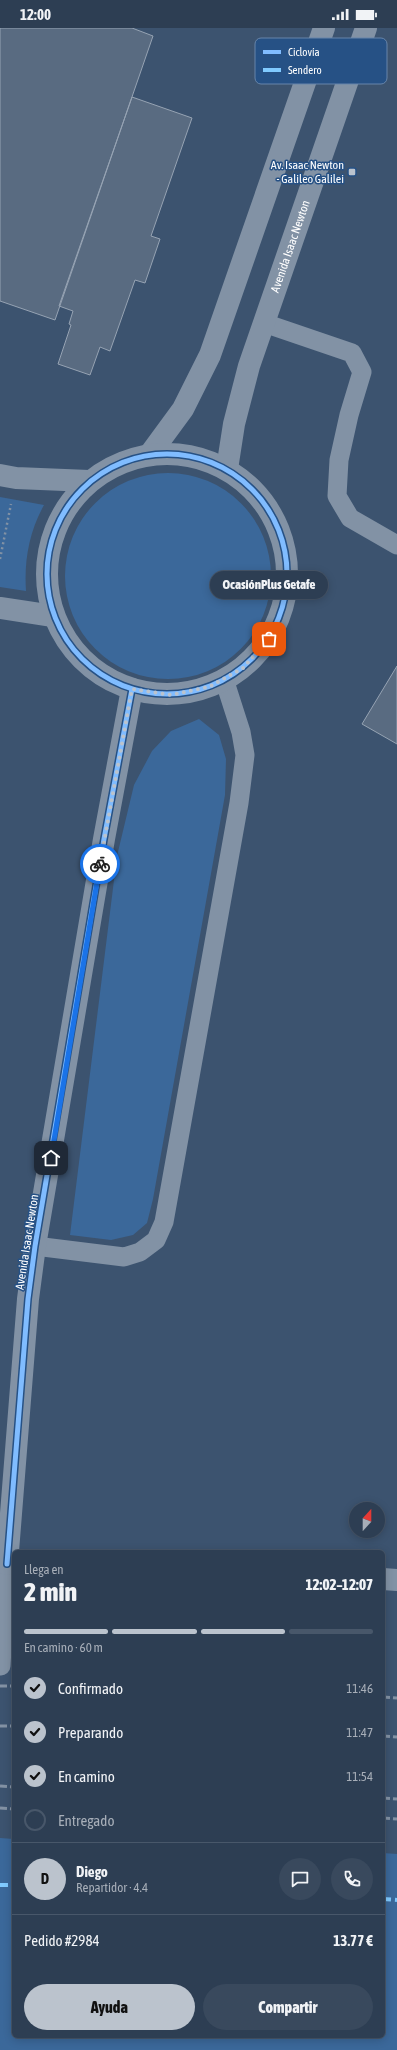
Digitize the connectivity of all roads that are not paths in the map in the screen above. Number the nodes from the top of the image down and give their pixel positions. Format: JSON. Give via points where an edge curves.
{"nodes":[{"id":1,"x":324,"y":28,"type":"edge"},
{"id":2,"x":366,"y":28,"type":"edge"},
{"id":3,"x":321,"y":38,"type":"edge"},
{"id":4,"x":363,"y":38,"type":"edge"},
{"id":5,"x":304,"y":84,"type":"edge"},
{"id":6,"x":347,"y":84,"type":"edge"},
{"id":7,"x":264,"y":324,"type":"junction"},
{"id":8,"x":150,"y":454,"type":"junction"},
{"id":9,"x":227,"y":469,"type":"junction"},
{"id":10,"x":8,"y":476,"type":"edge"},
{"id":11,"x":89,"y":482,"type":"junction"},
{"id":12,"x":397,"y":545,"type":"edge"},
{"id":13,"x":0,"y":608,"type":"edge"},
{"id":14,"x":53,"y":616,"type":"junction"},
{"id":15,"x":224,"y":679,"type":"junction"},
{"id":16,"x":132,"y":689,"type":"junction"},
{"id":17,"x":35,"y":1246,"type":"junction"},
{"id":18,"x":7,"y":1564,"type":"edge"},
{"id":19,"x":385,"y":1579,"type":"edge"},
{"id":20,"x":397,"y":1580,"type":"edge"},
{"id":21,"x":1,"y":1666,"type":"dead end"}],
"edges":[{"from":1,"to":3,"type":"street"},
{"from":2,"to":4,"type":"street","name":"Avenida Isaac Newton"},
{"from":5,"to":8,"type":"street","via":[[210,355],[183,409]]},
{"from":6,"to":7,"type":"street","name":"Avenida Isaac Newton"},
{"from":7,"to":9,"type":"street","name":"Avenida Isaac Newton","via":[[249,366],[234,424]]},
{"from":7,"to":12,"type":"lane","via":[[352,353],[362,372],[339,460],[337,496],[350,518]]},
{"from":8,"to":9,"type":"street","via":[[189,455]]},
{"from":8,"to":11,"type":"street","via":[[117,463]]},
{"from":9,"to":15,"type":"street","via":[[257,494],[278,527],[287,564],[284,603],[269,639],[243,668]]},
{"from":10,"to":11,"type":"street"},
{"from":11,"to":14,"type":"street","via":[[65,509],[50,543],[46,580]]},
{"from":13,"to":14,"type":"street"},
{"from":14,"to":16,"type":"street","via":[[71,648],[99,674]]},
{"from":15,"to":16,"type":"street","via":[[209,687],[171,695]]},
{"from":15,"to":17,"type":"lane","via":[[241,732],[245,755],[239,803],[164,1222],[156,1240],[140,1252],[124,1257]]},
{"from":16,"to":17,"type":"street","name":"Avenida Isaac Newton"},
{"from":17,"to":18,"type":"street","name":"Avenida Isaac Newton","via":[[28,1299]]},
{"from":18,"to":21,"type":"lane"},
{"from":19,"to":20,"type":"street"}]}
